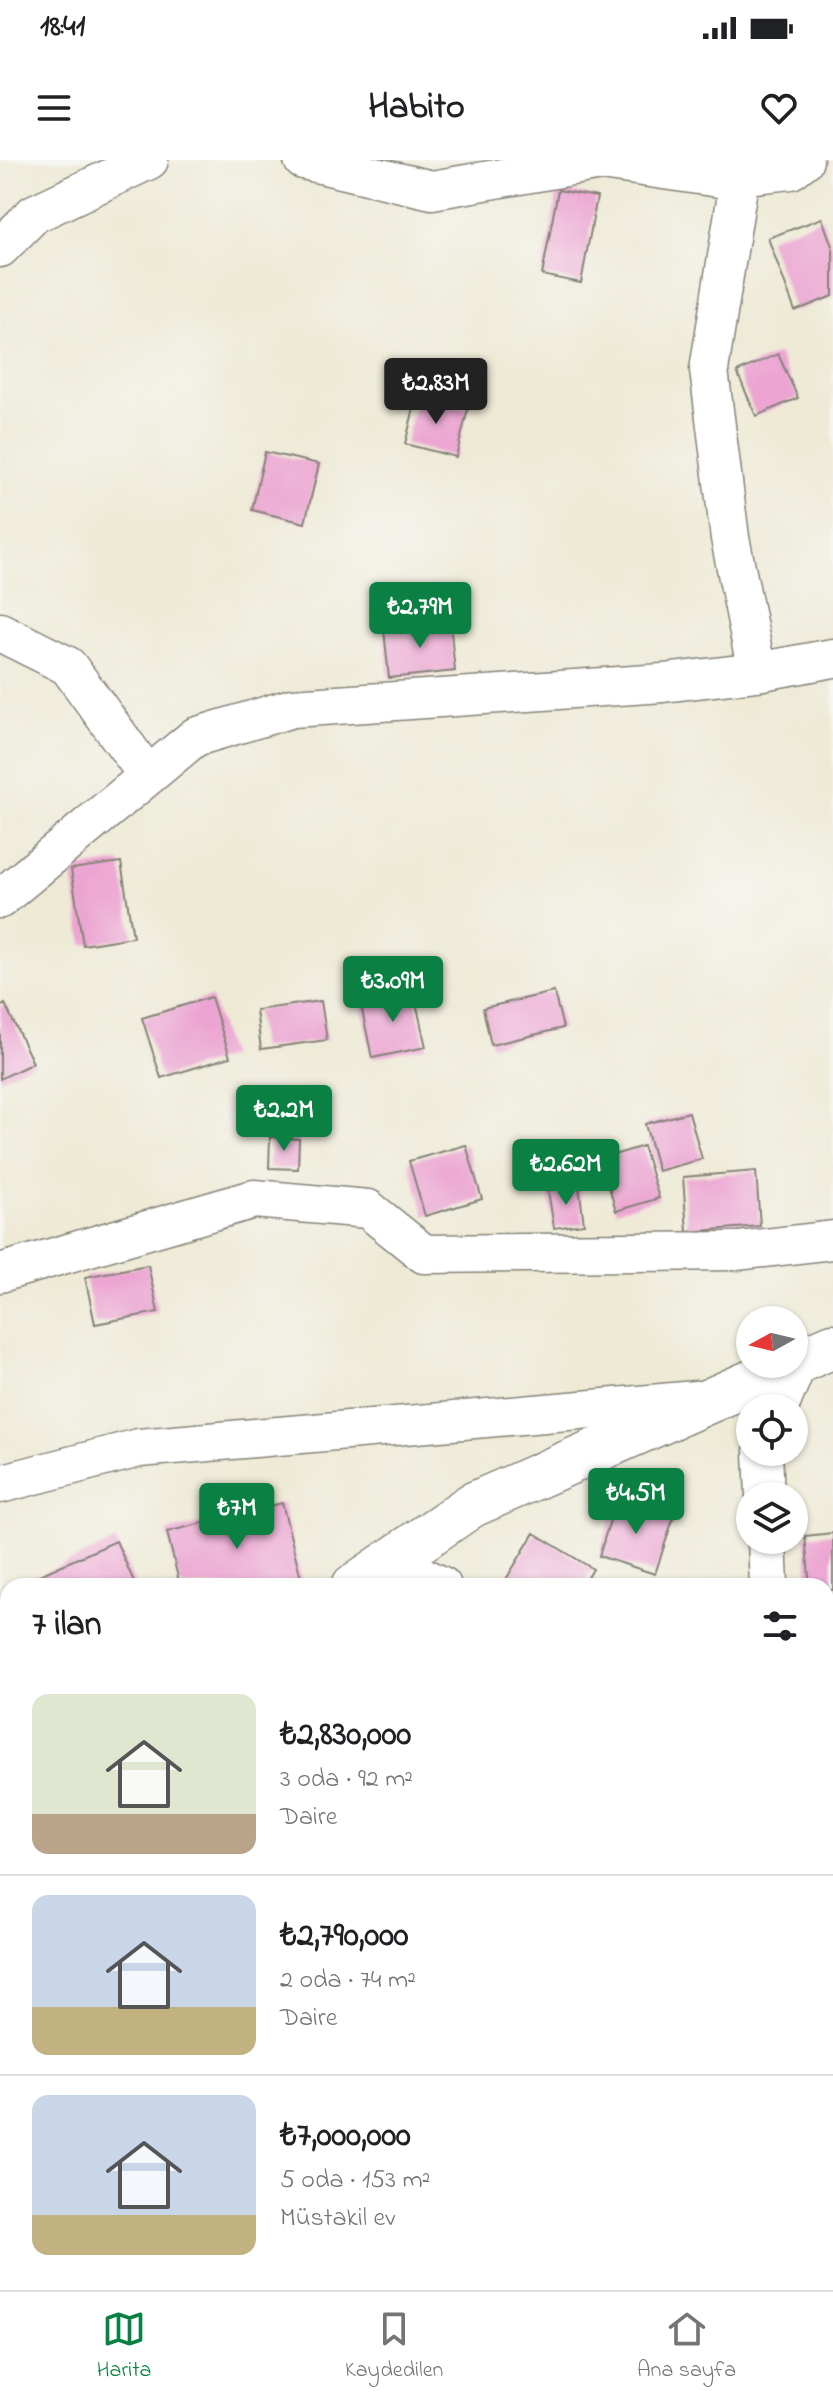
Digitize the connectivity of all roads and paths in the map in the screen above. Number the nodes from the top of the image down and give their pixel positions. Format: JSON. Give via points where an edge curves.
{"nodes":[{"id":1,"x":149,"y":160,"type":"edge"},
{"id":2,"x":303,"y":160,"type":"edge"},
{"id":3,"x":804,"y":160,"type":"edge"},
{"id":4,"x":740,"y":175,"type":"junction"},
{"id":5,"x":0,"y":248,"type":"edge"},
{"id":6,"x":0,"y":632,"type":"edge"},
{"id":7,"x":833,"y":658,"type":"edge"},
{"id":8,"x":757,"y":672,"type":"junction"},
{"id":9,"x":148,"y":776,"type":"junction"},
{"id":10,"x":0,"y":899,"type":"edge"},
{"id":11,"x":833,"y":1240,"type":"edge"},
{"id":12,"x":0,"y":1273,"type":"edge"},
{"id":13,"x":761,"y":1378,"type":"edge"},
{"id":14,"x":714,"y":1399,"type":"junction"},
{"id":15,"x":0,"y":1484,"type":"edge"},
{"id":16,"x":768,"y":1554,"type":"edge"},
{"id":17,"x":391,"y":1561,"type":"junction"},
{"id":18,"x":366,"y":1578,"type":"edge"},
{"id":19,"x":426,"y":1578,"type":"edge"},
{"id":20,"x":769,"y":1578,"type":"edge"}],
"edges":[{"from":1,"to":5,"type":"street","via":[[34,214]]},
{"from":2,"to":4,"type":"street","via":[[432,190],[601,161],[719,178]]},
{"from":3,"to":4,"type":"street","via":[[791,170]]},
{"from":4,"to":8,"type":"street","via":[[709,370],[730,538]]},
{"from":6,"to":9,"type":"street","via":[[68,666]]},
{"from":7,"to":8,"type":"street"},
{"from":8,"to":9,"type":"street","via":[[292,708],[195,737]]},
{"from":9,"to":10,"type":"street"},
{"from":11,"to":12,"type":"street","via":[[738,1251],[424,1254],[368,1209],[254,1199]]},
{"from":13,"to":14,"type":"street"},
{"from":14,"to":15,"type":"street","via":[[139,1448]]},
{"from":14,"to":17,"type":"street","via":[[472,1505]]},
{"from":16,"to":20,"type":"street"},
{"from":17,"to":18,"type":"street"},
{"from":17,"to":19,"type":"street"}]}
